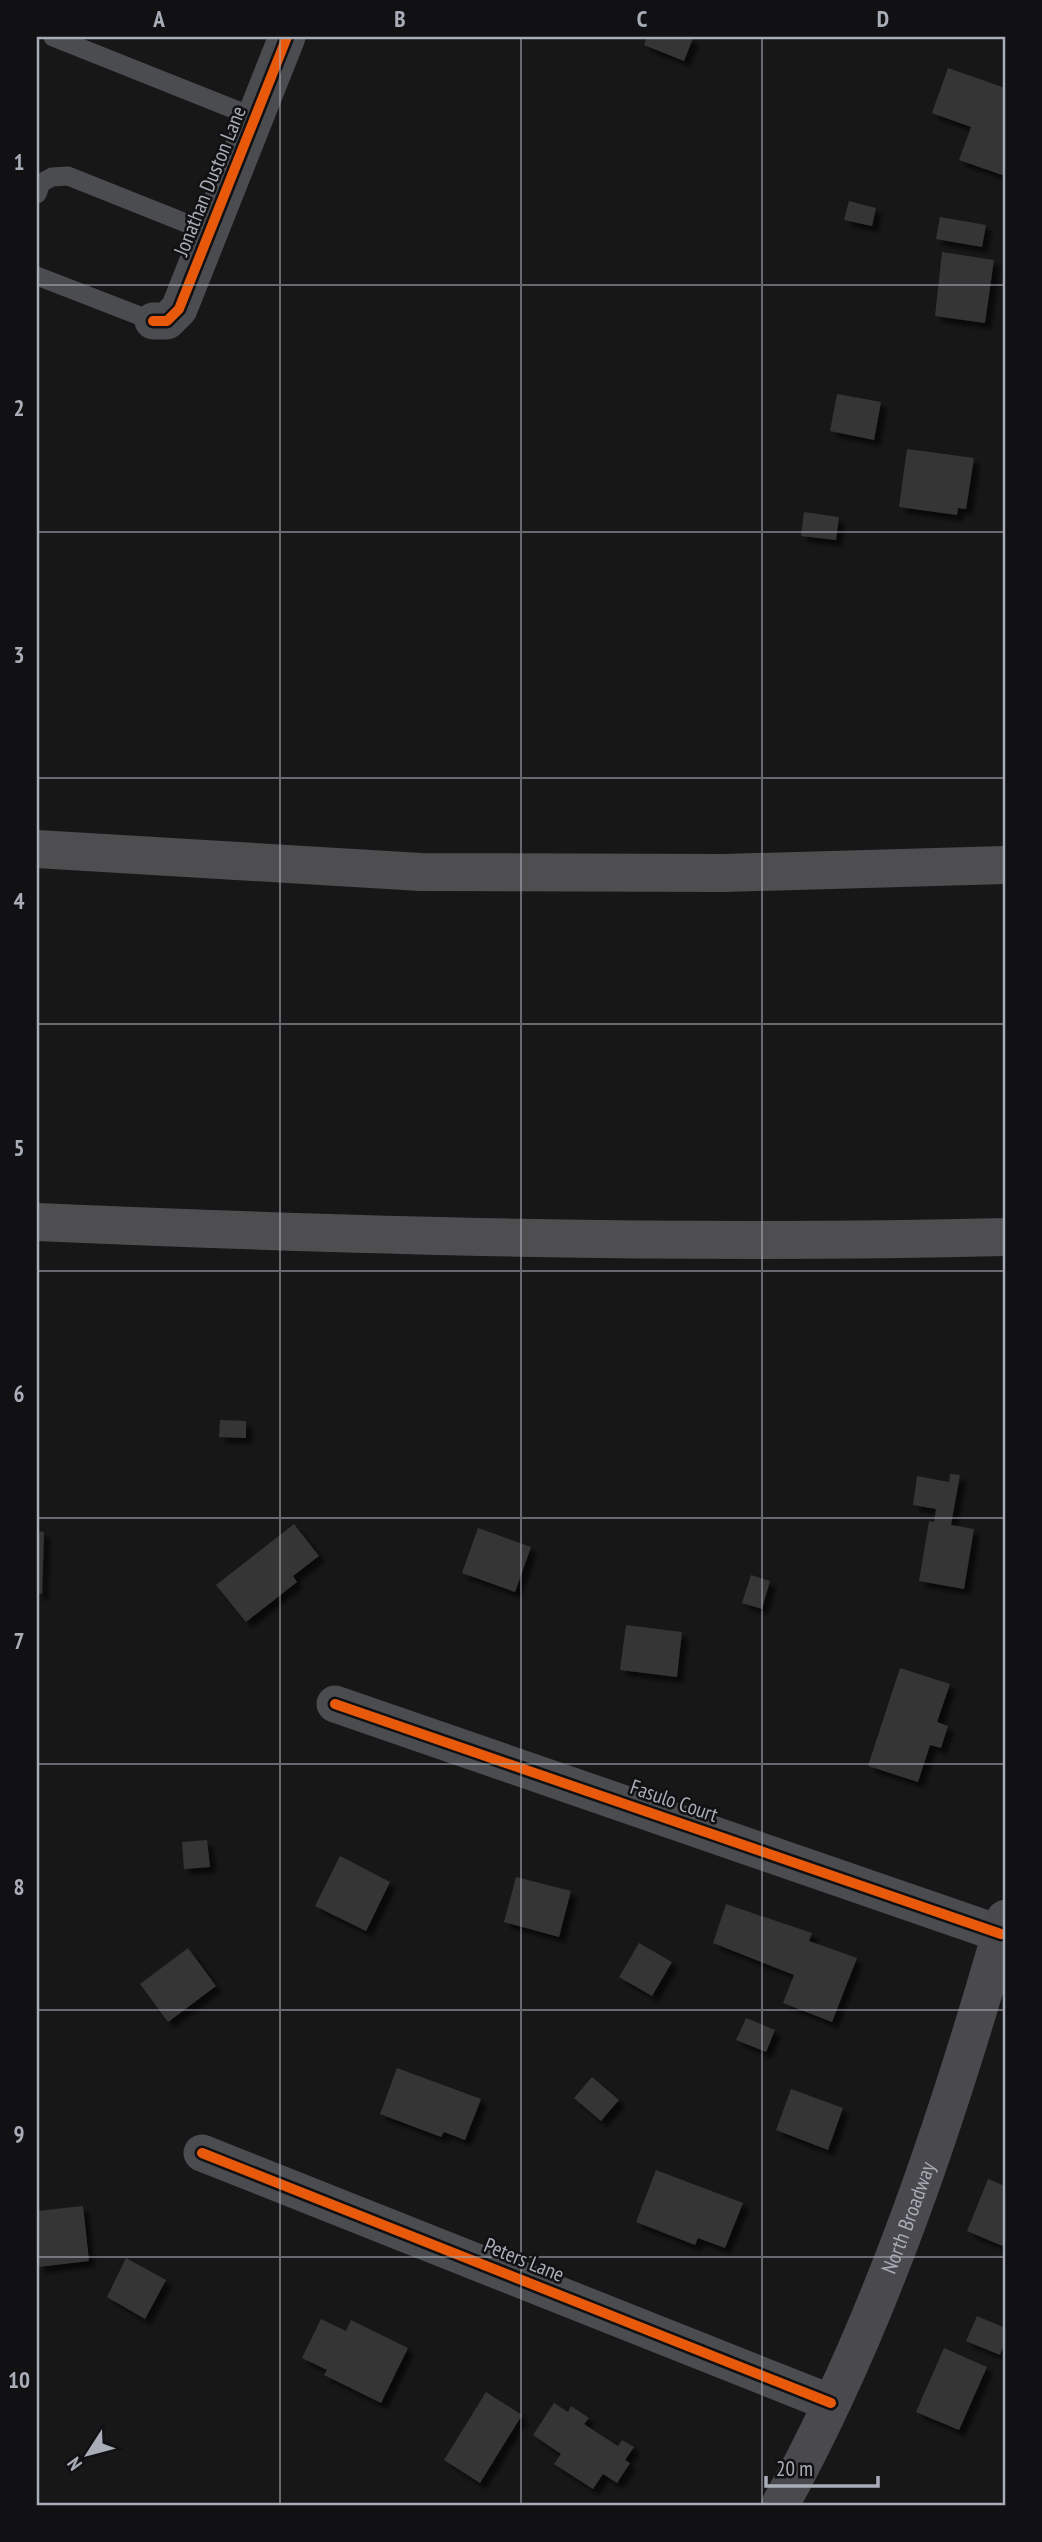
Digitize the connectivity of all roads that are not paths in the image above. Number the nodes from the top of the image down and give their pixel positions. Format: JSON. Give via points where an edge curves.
{"nodes":[{"id":1,"x":53,"y":37,"type":"edge"},
{"id":2,"x":287,"y":37,"type":"edge"},
{"id":3,"x":256,"y":118,"type":"junction"},
{"id":4,"x":37,"y":194,"type":"edge"},
{"id":5,"x":211,"y":233,"type":"junction"},
{"id":6,"x":37,"y":276,"type":"edge"},
{"id":7,"x":153,"y":321,"type":"joint"},
{"id":8,"x":37,"y":849,"type":"edge"},
{"id":9,"x":1005,"y":865,"type":"edge"},
{"id":10,"x":37,"y":1222,"type":"edge"},
{"id":11,"x":1005,"y":1237,"type":"edge"},
{"id":12,"x":335,"y":1704,"type":"dead end"},
{"id":13,"x":1003,"y":1927,"type":"edge"},
{"id":14,"x":202,"y":2153,"type":"dead end"},
{"id":15,"x":831,"y":2403,"type":"junction"},
{"id":16,"x":780,"y":2505,"type":"edge"}],
"edges":[{"from":1,"to":3,"type":"lane"},
{"from":2,"to":3,"type":"street","name":"Jonathan Duston Lane"},
{"from":3,"to":5,"type":"street","name":"Jonathan Duston Lane"},
{"from":4,"to":5,"type":"lane","via":[[41,183],[68,176]]},
{"from":5,"to":7,"type":"street","name":"Jonathan Duston Lane","via":[[179,310],[167,321]]},
{"from":6,"to":7,"type":"lane"},
{"from":8,"to":9,"type":"highway","via":[[421,872],[724,873]]},
{"from":10,"to":11,"type":"highway","via":[[302,1234],[645,1240]]},
{"from":12,"to":13,"type":"street","name":"Fasulo Court"},
{"from":13,"to":15,"type":"street","name":"North Broadway","via":[[968,2047],[895,2252]]},
{"from":14,"to":15,"type":"street","name":"Peters Lane"},
{"from":15,"to":16,"type":"street","name":"North Broadway"}]}
